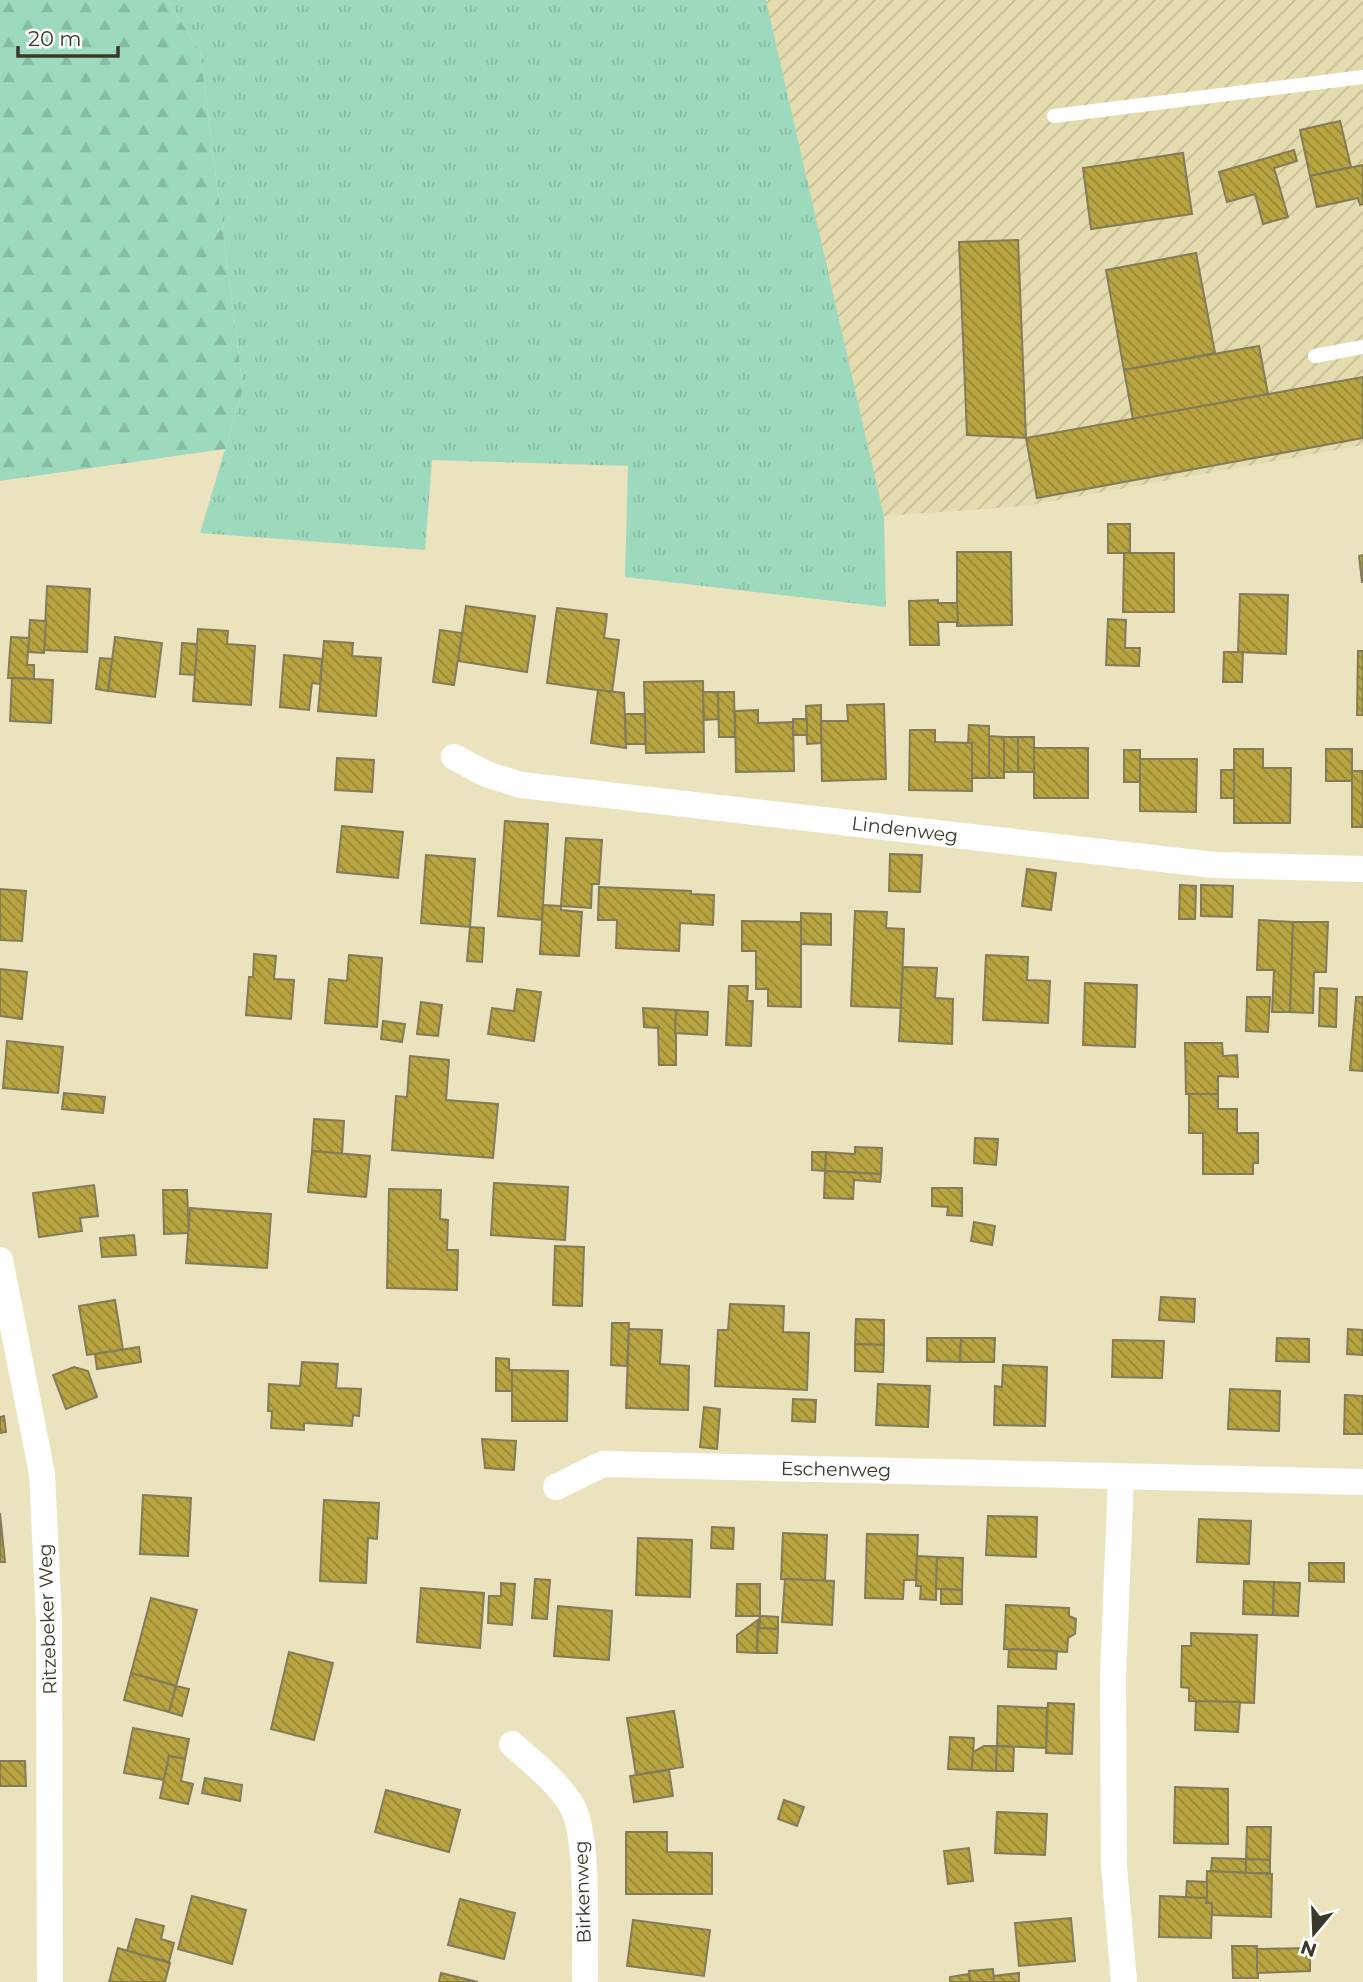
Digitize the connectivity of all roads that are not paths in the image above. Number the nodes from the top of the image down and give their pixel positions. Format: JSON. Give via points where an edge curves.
{"nodes":[{"id":1,"x":1363,"y":77,"type":"edge"},
{"id":2,"x":1054,"y":116,"type":"dead end"},
{"id":3,"x":1363,"y":347,"type":"edge"},
{"id":4,"x":1315,"y":356,"type":"dead end"},
{"id":5,"x":454,"y":757,"type":"dead end"},
{"id":6,"x":1363,"y":869,"type":"edge"},
{"id":7,"x":0,"y":1260,"type":"edge"},
{"id":8,"x":1121,"y":1477,"type":"junction"},
{"id":9,"x":1363,"y":1482,"type":"edge"},
{"id":10,"x":556,"y":1488,"type":"dead end"},
{"id":11,"x":512,"y":1744,"type":"dead end"},
{"id":12,"x":50,"y":1982,"type":"edge"},
{"id":13,"x":585,"y":1982,"type":"edge"},
{"id":14,"x":1124,"y":1982,"type":"edge"}],
"edges":[{"from":1,"to":2,"type":"lane"},
{"from":3,"to":4,"type":"lane"},
{"from":5,"to":6,"type":"street","name":"Lindenweg","via":[[521,785],[1214,865]]},
{"from":7,"to":12,"type":"street","name":"Ritzebeker Weg","via":[[42,1474],[49,1620]]},
{"from":8,"to":9,"type":"street","name":"Eschenweg"},
{"from":8,"to":10,"type":"street","name":"Eschenweg","via":[[603,1464]]},
{"from":8,"to":14,"type":"street","via":[[1113,1676],[1114,1866]]},
{"from":11,"to":13,"type":"street","name":"Birkenweg","via":[[572,1806],[582,1842]]}]}
